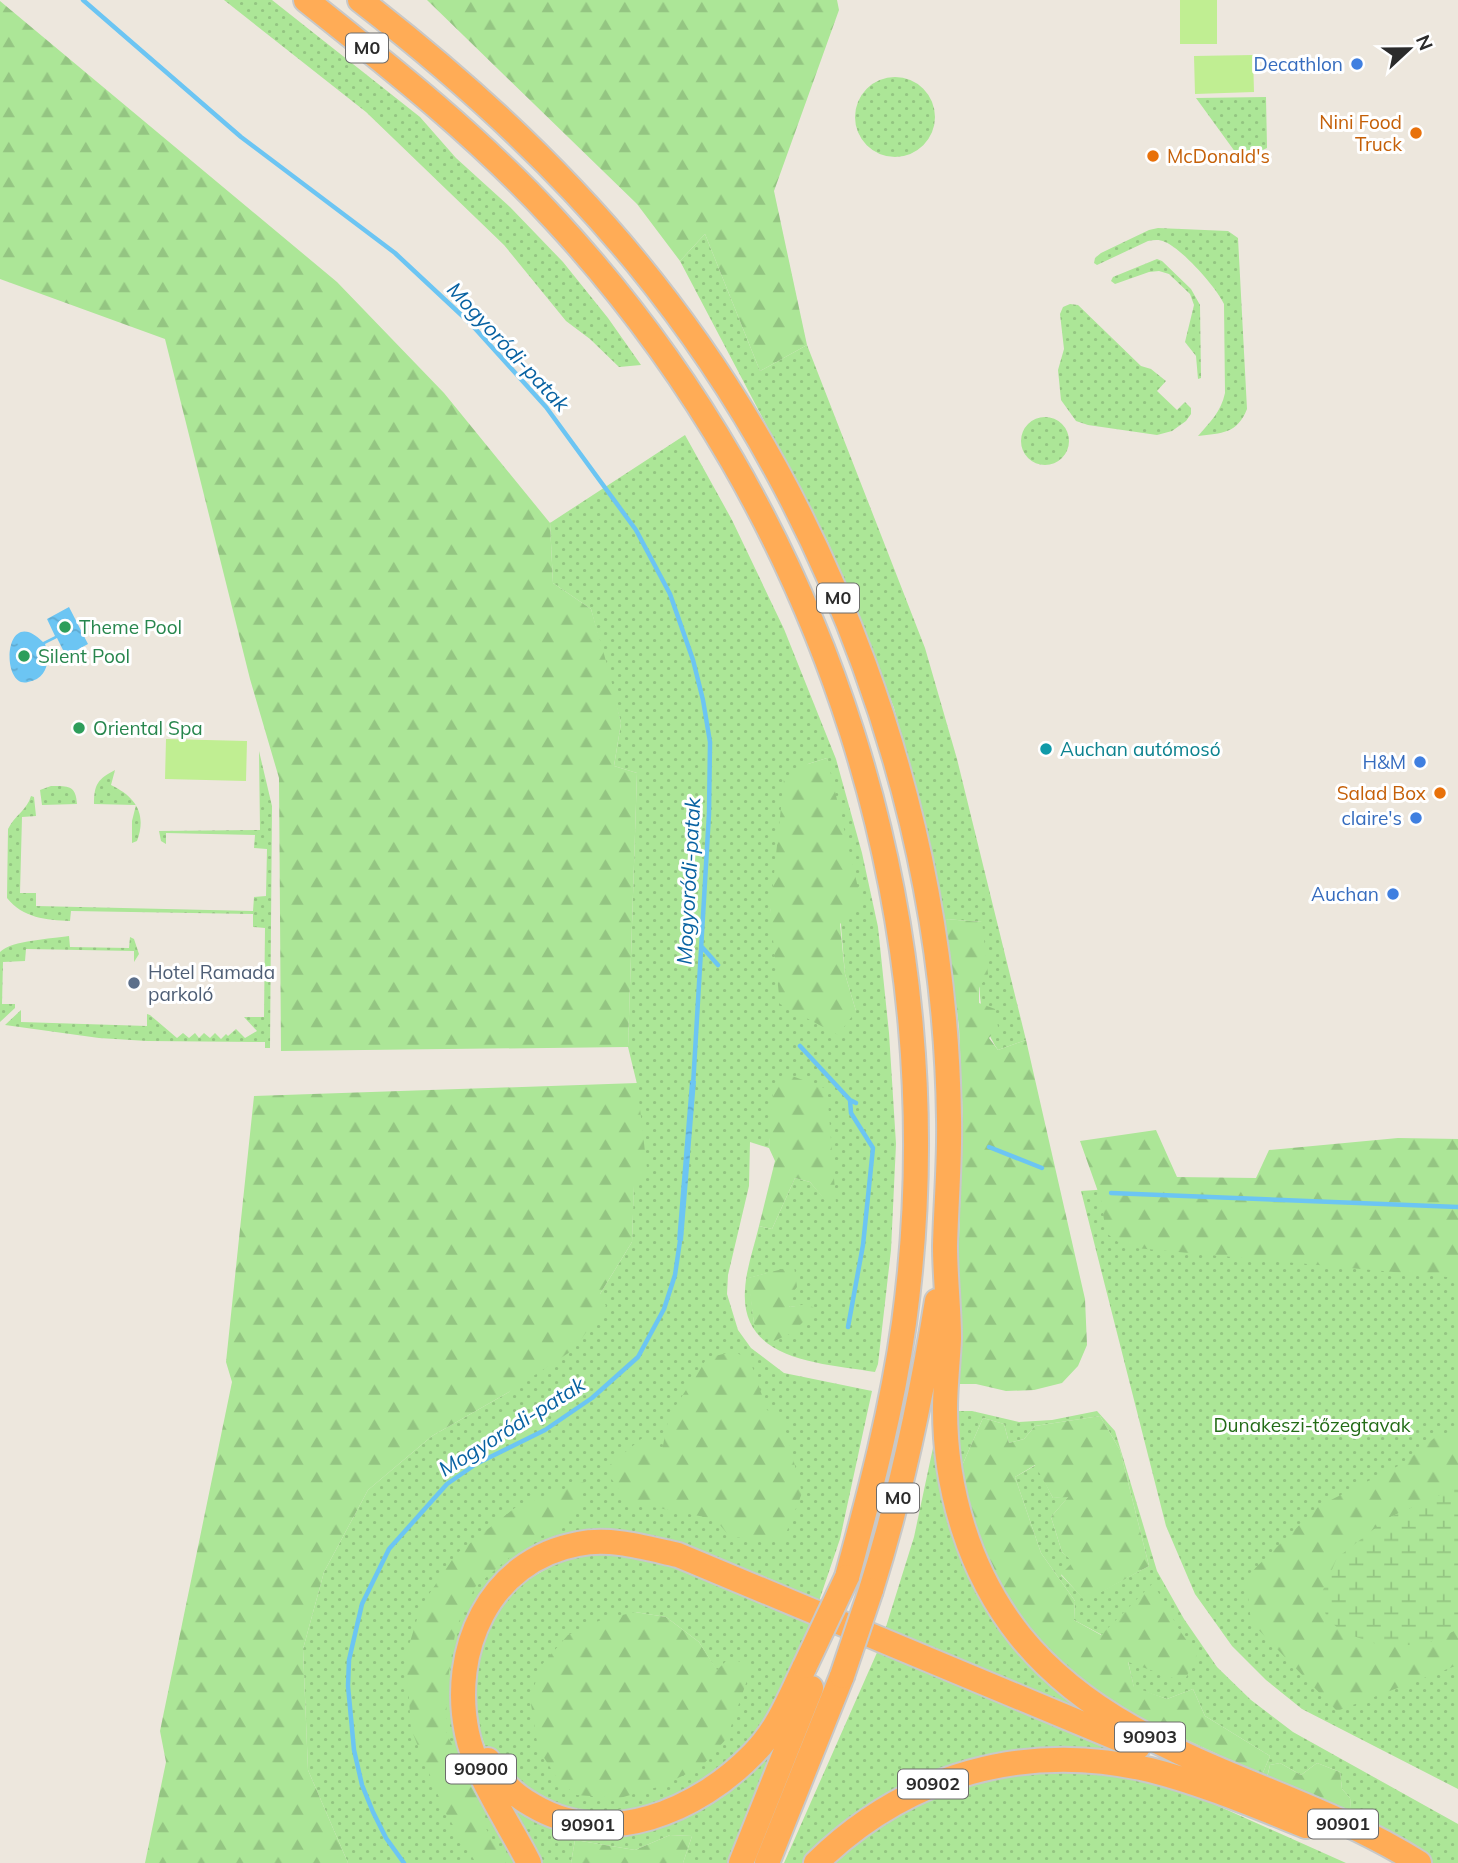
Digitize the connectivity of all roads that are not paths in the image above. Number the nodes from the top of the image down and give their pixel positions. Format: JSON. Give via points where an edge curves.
{"nodes":[{"id":1,"x":306,"y":0,"type":"edge"},
{"id":2,"x":360,"y":0,"type":"edge"},
{"id":3,"x":936,"y":1370,"type":"junction"},
{"id":4,"x":847,"y":1577,"type":"joint"},
{"id":5,"x":812,"y":1666,"type":"junction"},
{"id":6,"x":464,"y":1701,"type":"junction"},
{"id":7,"x":1266,"y":1800,"type":"junction"},
{"id":8,"x":529,"y":1863,"type":"edge"},
{"id":9,"x":741,"y":1863,"type":"edge"},
{"id":10,"x":767,"y":1863,"type":"edge"},
{"id":11,"x":816,"y":1863,"type":"edge"},
{"id":12,"x":1397,"y":1863,"type":"edge"},
{"id":13,"x":1419,"y":1863,"type":"edge"}],
"edges":[{"from":1,"to":4,"type":"highway","number":"M0","via":[[426,96],[553,218],[668,358],[762,512],[837,683],[870,790],[892,884],[908,995],[915,1094],[909,1279],[897,1366]]},
{"from":2,"to":3,"type":"highway","number":"M0","via":[[503,121],[638,263],[723,381],[785,484],[846,615],[899,772],[932,924],[949,1118]]},
{"from":3,"to":7,"type":"highway","number":"90903","via":[[950,1471],[967,1541],[991,1594],[1017,1633],[1079,1694],[1119,1721]]},
{"from":3,"to":10,"type":"highway","number":"M0","bridge":true,"via":[[919,1405],[871,1590],[842,1676]]},
{"from":4,"to":5,"type":"highway","number":"90901","bridge":true},
{"from":5,"to":6,"type":"highway","number":"90901","via":[[755,1752],[723,1780],[660,1815],[609,1826],[554,1817],[511,1790],[479,1745]]},
{"from":5,"to":9,"type":"highway","via":[[786,1755]]},
{"from":6,"to":7,"type":"highway","number":"90901","via":[[465,1660],[475,1627],[498,1589],[520,1570],[562,1549],[580,1543],[622,1544],[678,1555]]},
{"from":6,"to":8,"type":"highway","number":"90900","via":[[475,1758]]},
{"from":7,"to":11,"type":"highway","number":"90902","via":[[1098,1761],[1023,1761],[936,1783],[897,1802],[862,1823]]},
{"from":7,"to":12,"type":"highway","number":"90901"},
{"from":7,"to":13,"type":"highway","number":"90901","via":[[1385,1841]]}]}
